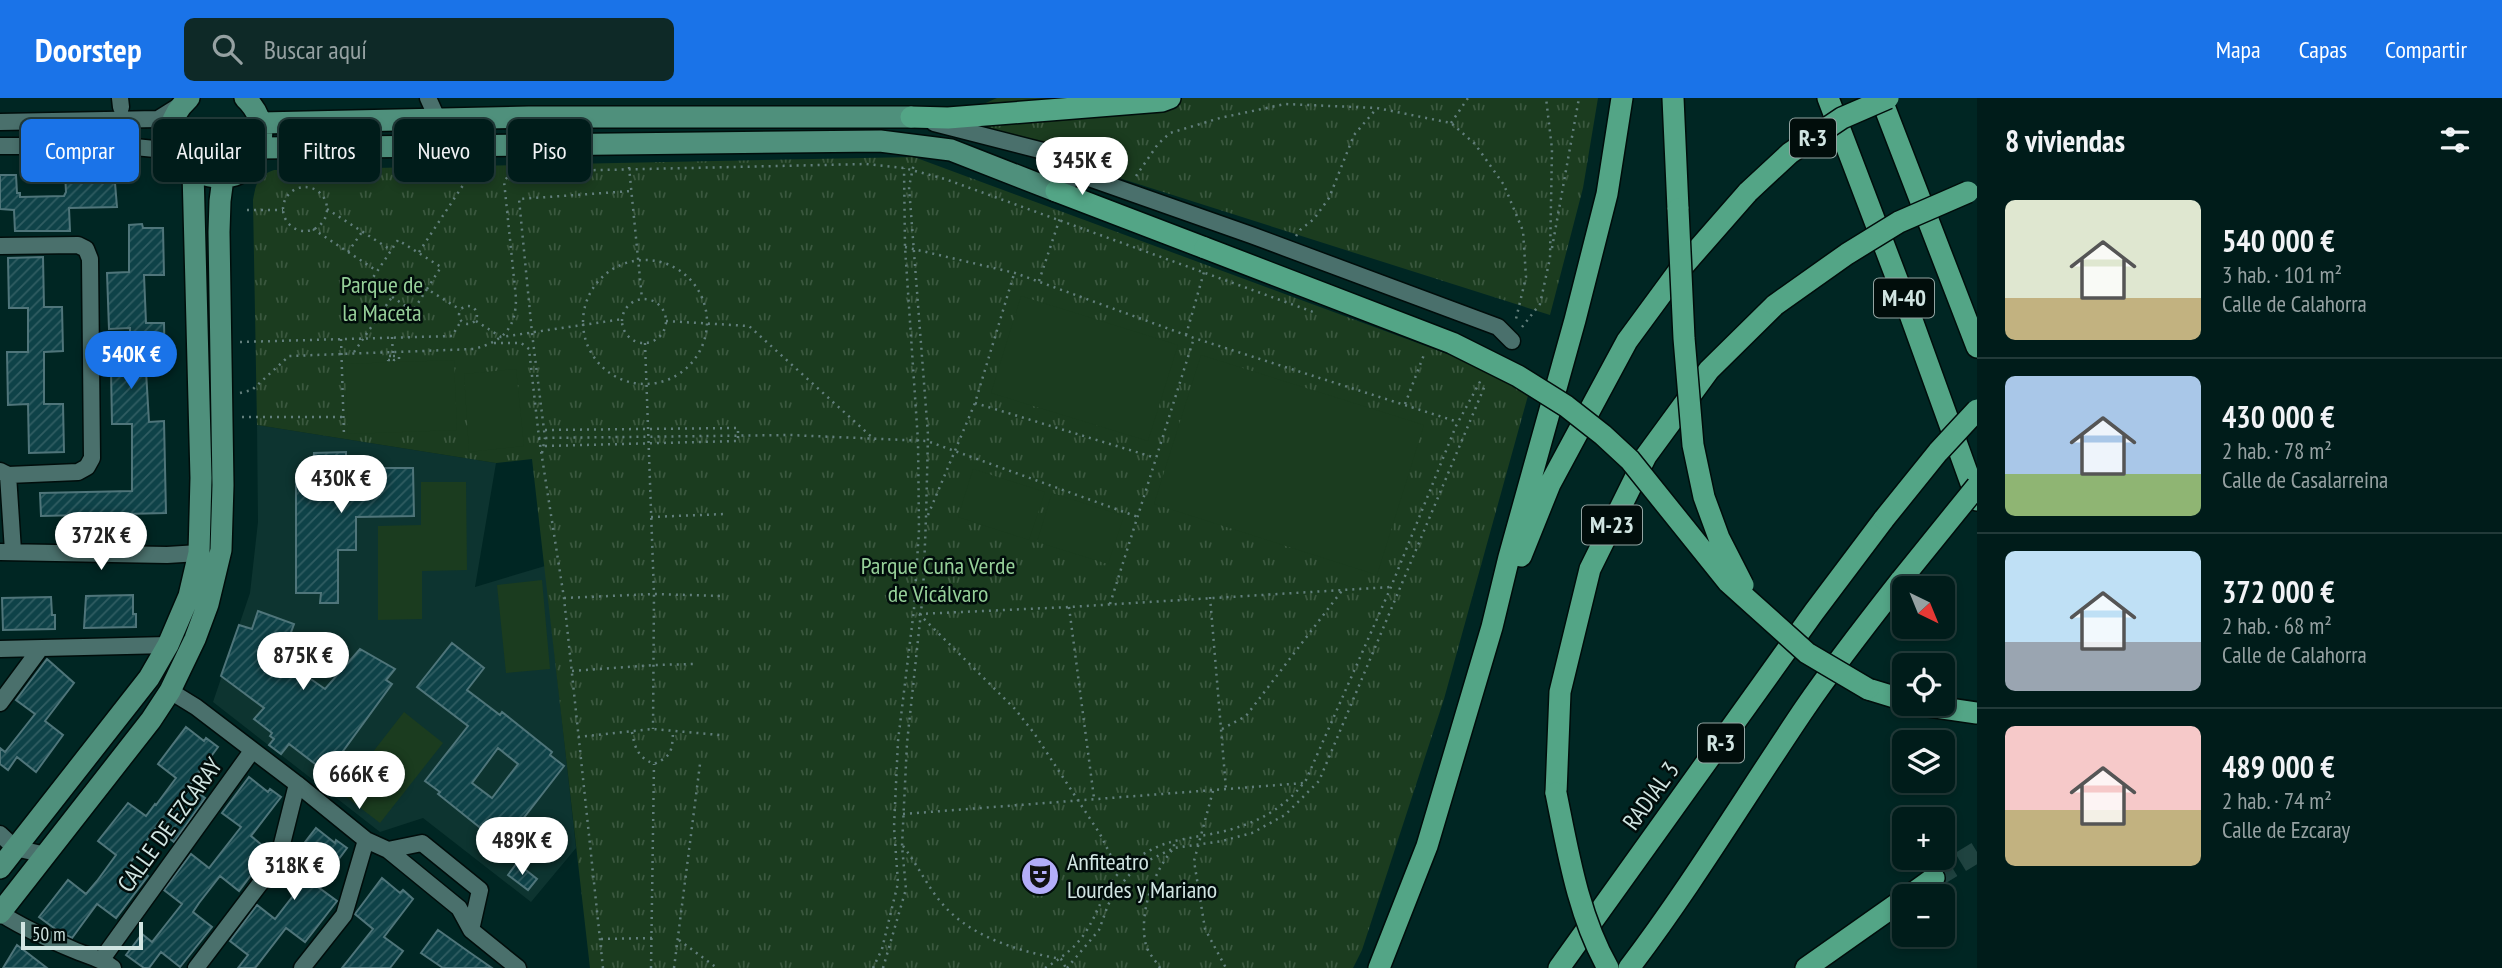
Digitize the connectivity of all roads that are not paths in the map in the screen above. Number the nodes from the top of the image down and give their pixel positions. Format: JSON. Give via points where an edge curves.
{"nodes":[{"id":1,"x":245,"y":98,"type":"edge"},
{"id":2,"x":428,"y":98,"type":"edge"},
{"id":3,"x":1170,"y":98,"type":"edge"},
{"id":4,"x":1622,"y":98,"type":"edge"},
{"id":5,"x":1673,"y":98,"type":"edge"},
{"id":6,"x":1828,"y":98,"type":"edge"},
{"id":7,"x":1881,"y":98,"type":"edge"},
{"id":8,"x":1888,"y":98,"type":"edge"},
{"id":9,"x":185,"y":101,"type":"edge"},
{"id":10,"x":911,"y":117,"type":"junction"},
{"id":11,"x":176,"y":119,"type":"edge"},
{"id":12,"x":259,"y":119,"type":"edge"},
{"id":13,"x":438,"y":119,"type":"edge"},
{"id":14,"x":489,"y":119,"type":"edge"},
{"id":15,"x":394,"y":121,"type":"edge"},
{"id":16,"x":0,"y":122,"type":"edge"},
{"id":17,"x":265,"y":123,"type":"edge"},
{"id":18,"x":0,"y":146,"type":"edge"},
{"id":19,"x":265,"y":148,"type":"edge"},
{"id":20,"x":153,"y":149,"type":"edge"},
{"id":21,"x":1072,"y":172,"type":"junction"},
{"id":22,"x":193,"y":182,"type":"edge"},
{"id":23,"x":222,"y":182,"type":"edge"},
{"id":24,"x":1972,"y":190,"type":"edge"},
{"id":25,"x":1056,"y":191,"type":"junction"},
{"id":26,"x":0,"y":246,"type":"edge"},
{"id":27,"x":1511,"y":341,"type":"road end"},
{"id":28,"x":1977,"y":347,"type":"edge"},
{"id":29,"x":1977,"y":410,"type":"edge"},
{"id":30,"x":4,"y":473,"type":"edge"},
{"id":31,"x":1977,"y":486,"type":"edge"},
{"id":32,"x":1977,"y":500,"type":"edge"},
{"id":33,"x":221,"y":550,"type":"junction"},
{"id":34,"x":7,"y":552,"type":"edge"},
{"id":35,"x":199,"y":552,"type":"junction"},
{"id":36,"x":1764,"y":615,"type":"junction"},
{"id":37,"x":1492,"y":627,"type":"junction"},
{"id":38,"x":168,"y":645,"type":"junction"},
{"id":39,"x":0,"y":649,"type":"edge"},
{"id":40,"x":40,"y":649,"type":"junction"},
{"id":41,"x":149,"y":678,"type":"junction"},
{"id":42,"x":170,"y":691,"type":"junction"},
{"id":43,"x":1892,"y":696,"type":"edge"},
{"id":44,"x":0,"y":703,"type":"edge"},
{"id":45,"x":1955,"y":710,"type":"edge"},
{"id":46,"x":1976,"y":713,"type":"edge"},
{"id":47,"x":251,"y":751,"type":"junction"},
{"id":48,"x":297,"y":784,"type":"junction"},
{"id":49,"x":366,"y":840,"type":"junction"},
{"id":50,"x":8,"y":841,"type":"edge"},
{"id":51,"x":388,"y":850,"type":"junction"},
{"id":52,"x":46,"y":855,"type":"junction"},
{"id":53,"x":0,"y":868,"type":"edge"},
{"id":54,"x":1934,"y":878,"type":"tunnel mouth"},
{"id":55,"x":1926,"y":884,"type":"edge"},
{"id":56,"x":1892,"y":908,"type":"edge"},
{"id":57,"x":0,"y":913,"type":"edge"},
{"id":58,"x":471,"y":930,"type":"junction"},
{"id":59,"x":107,"y":964,"type":"edge"},
{"id":60,"x":196,"y":968,"type":"edge"},
{"id":61,"x":302,"y":968,"type":"edge"},
{"id":62,"x":518,"y":968,"type":"edge"},
{"id":63,"x":1379,"y":968,"type":"edge"},
{"id":64,"x":1559,"y":968,"type":"edge"},
{"id":65,"x":1608,"y":968,"type":"edge"},
{"id":66,"x":1629,"y":968,"type":"edge"},
{"id":67,"x":1807,"y":968,"type":"edge"}],
"edges":[{"from":1,"to":12,"type":"main road"},
{"from":2,"to":13,"type":"street"},
{"from":3,"to":10,"type":"highway","via":[[948,118]]},
{"from":4,"to":37,"type":"highway","via":[[1607,194]]},
{"from":5,"to":36,"type":"highway","bridge":true,"via":[[1693,445],[1703,497],[1737,577]]},
{"from":6,"to":32,"type":"highway","number":"M-40"},
{"from":7,"to":28,"type":"highway","number":"M-40"},
{"from":8,"to":37,"type":"highway","number":"R-3","bridge":true,"via":[[1842,118],[1790,153],[1748,192],[1677,273],[1627,341],[1550,484]]},
{"from":9,"to":11,"type":"main road"},
{"from":9,"to":16,"type":"street","via":[[158,118]]},
{"from":10,"to":14,"type":"main road"},
{"from":10,"to":21,"type":"street","via":[[1063,156]]},
{"from":15,"to":17,"type":"main road"},
{"from":18,"to":20,"type":"street"},
{"from":19,"to":25,"type":"main road","via":[[880,141],[951,150]]},
{"from":21,"to":25,"type":"street","via":[[1068,185]]},
{"from":21,"to":27,"type":"street","via":[[1498,327]]},
{"from":22,"to":35,"type":"main road"},
{"from":23,"to":33,"type":"main road"},
{"from":24,"to":65,"type":"highway","number":"M-23","bridge":true,"via":[[1899,222],[1774,305],[1709,370],[1646,456],[1590,569],[1560,692],[1556,793],[1572,874]]},
{"from":25,"to":36,"type":"highway","bridge":true,"via":[[1452,343],[1518,376],[1566,406],[1630,460],[1728,582]]},
{"from":26,"to":30,"type":"street","via":[[78,245],[90,259],[92,458],[78,472]]},
{"from":29,"to":64,"type":"highway","name":"RADIAL 3","number":"R-3","bridge":true,"via":[[1938,452],[1814,612]]},
{"from":30,"to":34,"type":"street"},
{"from":31,"to":66,"type":"highway","number":"R-3","bridge":true,"via":[[1852,642]]},
{"from":33,"to":35,"type":"main road"},
{"from":33,"to":42,"type":"main road","via":[[208,604]]},
{"from":34,"to":35,"type":"street"},
{"from":35,"to":38,"type":"main road","via":[[189,596]]},
{"from":36,"to":43,"type":"highway","bridge":true,"via":[[1807,653],[1868,689]]},
{"from":37,"to":63,"type":"highway","number":"R-3","via":[[1427,846]]},
{"from":38,"to":40,"type":"street"},
{"from":38,"to":41,"type":"main road"},
{"from":39,"to":40,"type":"street"},
{"from":40,"to":44,"type":"street"},
{"from":41,"to":42,"type":"main road"},
{"from":41,"to":50,"type":"main road"},
{"from":42,"to":47,"type":"street","name":"CALLE DE EZCARAY"},
{"from":42,"to":52,"type":"main road"},
{"from":45,"to":46,"type":"highway"},
{"from":47,"to":48,"type":"street","name":"CALLE DE EZCARAY"},
{"from":47,"to":59,"type":"street","name":"CALLE DE EZCARAY"},
{"from":48,"to":49,"type":"street","name":"CALLE DE EZCARAY"},
{"from":48,"to":60,"type":"street","via":[[278,860]]},
{"from":49,"to":51,"type":"street","name":"CALLE DE EZCARAY"},
{"from":49,"to":61,"type":"street","via":[[344,915]]},
{"from":50,"to":52,"type":"street"},
{"from":50,"to":53,"type":"main road"},
{"from":51,"to":58,"type":"street","name":"CALLE DE EZCARAY","via":[[459,908]]},
{"from":51,"to":58,"type":"street","via":[[422,843],[480,890]]},
{"from":52,"to":57,"type":"main road"},
{"from":54,"to":55,"type":"highway"},
{"from":56,"to":67,"type":"highway"},
{"from":57,"to":59,"type":"street","name":"CALLE DE EZCARAY","via":[[24,929]]},
{"from":58,"to":62,"type":"street","name":"CALLE DE EZCARAY"}]}
